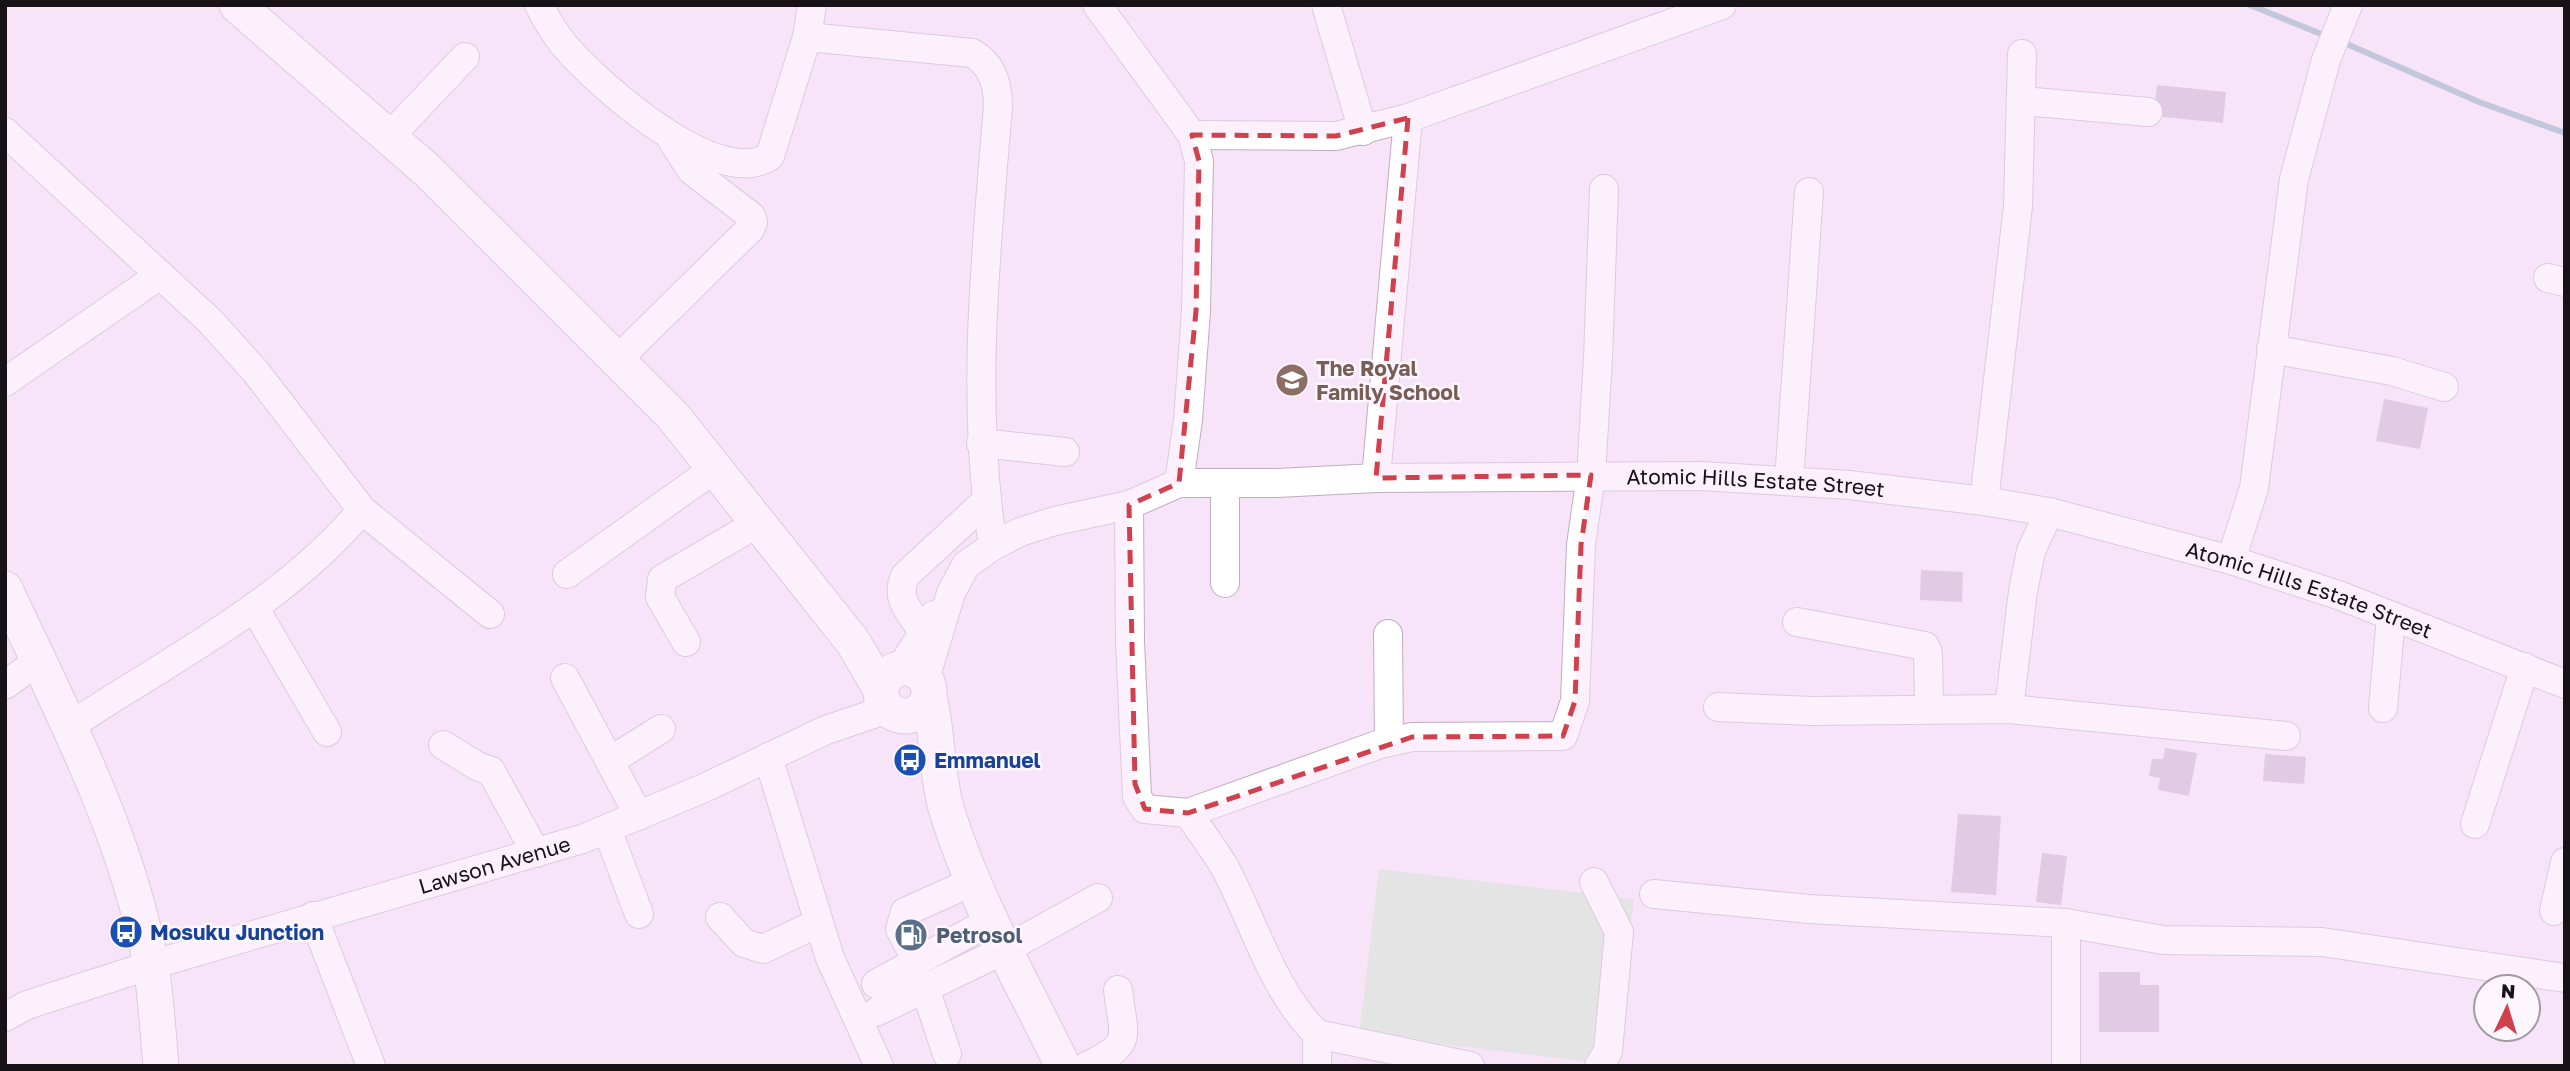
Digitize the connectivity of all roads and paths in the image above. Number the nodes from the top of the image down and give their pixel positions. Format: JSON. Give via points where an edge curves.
{"nodes":[{"id":1,"x":237,"y":5,"type":"edge"},
{"id":2,"x":539,"y":5,"type":"edge"},
{"id":3,"x":812,"y":5,"type":"edge"},
{"id":4,"x":1097,"y":5,"type":"edge"},
{"id":5,"x":1326,"y":5,"type":"edge"},
{"id":6,"x":1722,"y":5,"type":"edge"},
{"id":7,"x":2344,"y":15,"type":"edge"},
{"id":8,"x":807,"y":37,"type":"junction"},
{"id":9,"x":2022,"y":54,"type":"dead end"},
{"id":10,"x":465,"y":57,"type":"dead end"},
{"id":11,"x":2023,"y":101,"type":"junction"},
{"id":12,"x":2148,"y":112,"type":"dead end"},
{"id":13,"x":1408,"y":118,"type":"junction"},
{"id":14,"x":1363,"y":131,"type":"junction"},
{"id":15,"x":5,"y":132,"type":"edge"},
{"id":16,"x":669,"y":134,"type":"junction"},
{"id":17,"x":1192,"y":135,"type":"junction"},
{"id":18,"x":389,"y":137,"type":"junction"},
{"id":19,"x":1604,"y":189,"type":"dead end"},
{"id":20,"x":1809,"y":192,"type":"dead end"},
{"id":21,"x":160,"y":275,"type":"junction"},
{"id":22,"x":2271,"y":349,"type":"junction"},
{"id":23,"x":618,"y":359,"type":"junction"},
{"id":24,"x":5,"y":382,"type":"edge"},
{"id":25,"x":2444,"y":387,"type":"dead end"},
{"id":26,"x":981,"y":443,"type":"junction"},
{"id":27,"x":1065,"y":452,"type":"dead end"},
{"id":28,"x":714,"y":469,"type":"junction"},
{"id":29,"x":1591,"y":475,"type":"junction"},
{"id":30,"x":1376,"y":478,"type":"junction"},
{"id":31,"x":1789,"y":480,"type":"junction"},
{"id":32,"x":1179,"y":483,"type":"junction"},
{"id":33,"x":1225,"y":483,"type":"junction"},
{"id":34,"x":986,"y":501,"type":"junction"},
{"id":35,"x":1984,"y":501,"type":"junction"},
{"id":36,"x":1129,"y":505,"type":"junction"},
{"id":37,"x":362,"y":510,"type":"junction"},
{"id":38,"x":2049,"y":512,"type":"junction"},
{"id":39,"x":758,"y":523,"type":"junction"},
{"id":40,"x":938,"y":545,"type":"junction"},
{"id":41,"x":993,"y":545,"type":"junction"},
{"id":42,"x":2231,"y":560,"type":"junction"},
{"id":43,"x":966,"y":565,"type":"junction"},
{"id":44,"x":567,"y":575,"type":"dead end"},
{"id":45,"x":1225,"y":583,"type":"dead end"},
{"id":46,"x":5,"y":589,"type":"edge"},
{"id":47,"x":951,"y":593,"type":"junction"},
{"id":48,"x":254,"y":607,"type":"junction"},
{"id":49,"x":490,"y":614,"type":"dead end"},
{"id":50,"x":2391,"y":617,"type":"junction"},
{"id":51,"x":1797,"y":622,"type":"dead end"},
{"id":52,"x":922,"y":630,"type":"junction"},
{"id":53,"x":1388,"y":634,"type":"dead end"},
{"id":54,"x":686,"y":642,"type":"dead end"},
{"id":55,"x":38,"y":661,"type":"junction"},
{"id":56,"x":2525,"y":667,"type":"junction"},
{"id":57,"x":2562,"y":676,"type":"edge"},
{"id":58,"x":565,"y":678,"type":"dead end"},
{"id":59,"x":5,"y":685,"type":"edge"},
{"id":60,"x":899,"y":691,"type":"junction"},
{"id":61,"x":1718,"y":707,"type":"dead end"},
{"id":62,"x":1929,"y":708,"type":"junction"},
{"id":63,"x":2383,"y":708,"type":"dead end"},
{"id":64,"x":2009,"y":709,"type":"junction"},
{"id":65,"x":68,"y":727,"type":"junction"},
{"id":66,"x":661,"y":729,"type":"dead end"},
{"id":67,"x":327,"y":732,"type":"dead end"},
{"id":68,"x":2286,"y":736,"type":"dead end"},
{"id":69,"x":1388,"y":742,"type":"junction"},
{"id":70,"x":443,"y":745,"type":"dead end"},
{"id":71,"x":768,"y":757,"type":"junction"},
{"id":72,"x":610,"y":761,"type":"junction"},
{"id":73,"x":1188,"y":813,"type":"junction"},
{"id":74,"x":639,"y":816,"type":"junction"},
{"id":75,"x":2475,"y":824,"type":"dead end"},
{"id":76,"x":607,"y":829,"type":"junction"},
{"id":77,"x":536,"y":853,"type":"junction"},
{"id":78,"x":2565,"y":862,"type":"edge"},
{"id":79,"x":974,"y":881,"type":"junction"},
{"id":80,"x":1594,"y":883,"type":"dead end"},
{"id":81,"x":1654,"y":894,"type":"dead end"},
{"id":82,"x":1098,"y":898,"type":"dead end"},
{"id":83,"x":2554,"y":911,"type":"dead end"},
{"id":84,"x":639,"y":914,"type":"dead end"},
{"id":85,"x":313,"y":916,"type":"junction"},
{"id":86,"x":720,"y":918,"type":"dead end"},
{"id":87,"x":818,"y":923,"type":"junction"},
{"id":88,"x":2066,"y":923,"type":"junction"},
{"id":89,"x":999,"y":935,"type":"junction"},
{"id":90,"x":917,"y":961,"type":"junction"},
{"id":91,"x":150,"y":965,"type":"junction"},
{"id":92,"x":2565,"y":978,"type":"edge"},
{"id":93,"x":876,"y":984,"type":"dead end"},
{"id":94,"x":925,"y":988,"type":"junction"},
{"id":95,"x":1118,"y":990,"type":"dead end"},
{"id":96,"x":876,"y":1012,"type":"dead end"},
{"id":97,"x":5,"y":1017,"type":"edge"},
{"id":98,"x":1317,"y":1034,"type":"junction"},
{"id":99,"x":947,"y":1054,"type":"dead end"},
{"id":100,"x":161,"y":1066,"type":"edge"},
{"id":101,"x":372,"y":1066,"type":"edge"},
{"id":102,"x":879,"y":1066,"type":"edge"},
{"id":103,"x":1063,"y":1066,"type":"edge"},
{"id":104,"x":1087,"y":1066,"type":"edge"},
{"id":105,"x":1317,"y":1066,"type":"edge"},
{"id":106,"x":1470,"y":1066,"type":"edge"},
{"id":107,"x":1600,"y":1066,"type":"edge"},
{"id":108,"x":2066,"y":1066,"type":"edge"}],
"edges":[{"from":1,"to":18,"type":"main road"},
{"from":2,"to":16,"type":"street","via":[[564,45],[597,78]]},
{"from":3,"to":8,"type":"street"},
{"from":4,"to":17,"type":"street"},
{"from":5,"to":14,"type":"street"},
{"from":6,"to":13,"type":"street"},
{"from":7,"to":22,"type":"street","via":[[2326,60],[2294,180]]},
{"from":8,"to":16,"type":"street","via":[[770,156],[744,165],[711,156]]},
{"from":8,"to":26,"type":"street","via":[[962,50],[983,59],[990,70],[998,106],[984,308]]},
{"from":9,"to":11,"type":"street"},
{"from":10,"to":18,"type":"street"},
{"from":11,"to":12,"type":"street"},
{"from":11,"to":35,"type":"street","via":[[2018,205]]},
{"from":13,"to":14,"type":"street"},
{"from":13,"to":30,"type":"street"},
{"from":14,"to":17,"type":"street","via":[[1336,136]]},
{"from":15,"to":21,"type":"street"},
{"from":16,"to":23,"type":"street","via":[[691,170],[753,222]]},
{"from":17,"to":32,"type":"street","via":[[1199,161],[1196,311]]},
{"from":18,"to":23,"type":"main road"},
{"from":19,"to":29,"type":"street"},
{"from":20,"to":31,"type":"street"},
{"from":21,"to":24,"type":"street"},
{"from":21,"to":37,"type":"street","via":[[256,372]]},
{"from":22,"to":25,"type":"street","via":[[2392,371]]},
{"from":22,"to":42,"type":"street","via":[[2254,488]]},
{"from":23,"to":28,"type":"main road","via":[[673,416]]},
{"from":26,"to":27,"type":"street"},
{"from":26,"to":34,"type":"street"},
{"from":28,"to":39,"type":"main road"},
{"from":28,"to":44,"type":"street"},
{"from":29,"to":30,"type":"street","name":"Atomic Hills Estate Street"},
{"from":29,"to":31,"type":"street","name":"Atomic Hills Estate Street"},
{"from":29,"to":69,"type":"street","via":[[1581,545],[1575,701],[1563,736],[1412,737]]},
{"from":30,"to":33,"type":"street","name":"Atomic Hills Estate Street"},
{"from":31,"to":35,"type":"street","name":"Atomic Hills Estate Street"},
{"from":32,"to":33,"type":"street","name":"Atomic Hills Estate Street"},
{"from":32,"to":36,"type":"street","name":"Atomic Hills Estate Street"},
{"from":33,"to":45,"type":"street"},
{"from":34,"to":40,"type":"street"},
{"from":34,"to":41,"type":"street"},
{"from":35,"to":38,"type":"street","name":"Atomic Hills Estate Street"},
{"from":36,"to":41,"type":"street","name":"Atomic Hills Estate Street","via":[[1055,521]]},
{"from":36,"to":73,"type":"street","via":[[1137,797],[1145,809]]},
{"from":37,"to":48,"type":"street","via":[[309,564]]},
{"from":37,"to":49,"type":"street"},
{"from":38,"to":42,"type":"street","name":"Atomic Hills Estate Street"},
{"from":38,"to":64,"type":"street","via":[[2031,551],[2022,591]]},
{"from":39,"to":54,"type":"street","via":[[662,579],[660,597]]},
{"from":39,"to":60,"type":"main road","via":[[853,642]]},
{"from":40,"to":43,"type":"street"},
{"from":40,"to":52,"type":"street","via":[[905,576],[900,589],[900,598]]},
{"from":41,"to":43,"type":"street","name":"Atomic Hills Estate Street"},
{"from":42,"to":50,"type":"street","name":"Atomic Hills Estate Street"},
{"from":43,"to":47,"type":"street","name":"Atomic Hills Estate Street"},
{"from":46,"to":55,"type":"main road"},
{"from":47,"to":52,"type":"street","name":"Atomic Hills Estate Street"},
{"from":47,"to":60,"type":"street","name":"Atomic Hills Estate Street"},
{"from":48,"to":65,"type":"street"},
{"from":48,"to":67,"type":"street"},
{"from":50,"to":56,"type":"street","name":"Atomic Hills Estate Street"},
{"from":50,"to":63,"type":"street"},
{"from":51,"to":62,"type":"street","via":[[1925,646]]},
{"from":52,"to":60,"type":"street","name":"Atomic Hills Estate Street"},
{"from":53,"to":69,"type":"street"},
{"from":55,"to":59,"type":"street"},
{"from":55,"to":65,"type":"main road"},
{"from":56,"to":57,"type":"street","name":"Atomic Hills Estate Street"},
{"from":56,"to":75,"type":"street"},
{"from":58,"to":72,"type":"street"},
{"from":60,"to":71,"type":"street","name":"Lawson Avenue"},
{"from":60,"to":79,"type":"main road","name":"Atomic Hills Estate Street","via":[[937,739],[937,776]]},
{"from":61,"to":62,"type":"street","via":[[1811,711]]},
{"from":62,"to":64,"type":"street"},
{"from":64,"to":68,"type":"street"},
{"from":65,"to":91,"type":"main road","via":[[121,859]]},
{"from":66,"to":72,"type":"street"},
{"from":69,"to":73,"type":"street"},
{"from":70,"to":77,"type":"street","via":[[491,771]]},
{"from":71,"to":74,"type":"street","name":"Lawson Avenue"},
{"from":71,"to":87,"type":"street"},
{"from":72,"to":74,"type":"street"},
{"from":73,"to":98,"type":"street","via":[[1224,867],[1301,1019]]},
{"from":74,"to":76,"type":"street","name":"Lawson Avenue"},
{"from":76,"to":77,"type":"street","name":"Lawson Avenue"},
{"from":76,"to":84,"type":"street"},
{"from":77,"to":85,"type":"street","name":"Lawson Avenue"},
{"from":78,"to":83,"type":"street"},
{"from":79,"to":89,"type":"main road","name":"Atomic Hills Estate Street"},
{"from":79,"to":90,"type":"street","via":[[905,912],[900,929]]},
{"from":80,"to":107,"type":"street","via":[[1619,932],[1608,1051]]},
{"from":81,"to":88,"type":"street","via":[[1810,909]]},
{"from":82,"to":89,"type":"street"},
{"from":85,"to":91,"type":"street","name":"Lawson Avenue"},
{"from":85,"to":101,"type":"street"},
{"from":86,"to":87,"type":"street","via":[[744,943],[763,949]]},
{"from":87,"to":102,"type":"street"},
{"from":88,"to":92,"type":"street","via":[[2164,940],[2322,942]]},
{"from":88,"to":108,"type":"street"},
{"from":89,"to":90,"type":"street"},
{"from":89,"to":94,"type":"street"},
{"from":89,"to":103,"type":"main road","name":"Atomic Hills Estate Street"},
{"from":90,"to":93,"type":"street"},
{"from":91,"to":97,"type":"street","name":"Lawson Avenue","via":[[27,1005]]},
{"from":91,"to":100,"type":"main road"},
{"from":94,"to":96,"type":"street"},
{"from":94,"to":99,"type":"street"},
{"from":95,"to":104,"type":"street","via":[[1122,1044]]},
{"from":98,"to":105,"type":"street"},
{"from":98,"to":106,"type":"street"}]}
